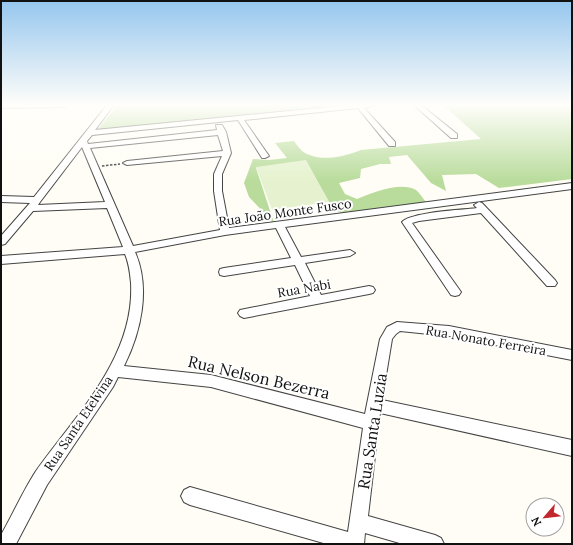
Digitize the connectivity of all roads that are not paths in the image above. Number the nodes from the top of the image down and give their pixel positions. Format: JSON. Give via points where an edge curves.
{"nodes":[{"id":1,"x":93,"y":130,"type":"edge"},
{"id":2,"x":148,"y":130,"type":"edge"},
{"id":3,"x":247,"y":130,"type":"edge"},
{"id":4,"x":380,"y":130,"type":"edge"},
{"id":5,"x":447,"y":130,"type":"edge"},
{"id":6,"x":222,"y":132,"type":"joint"},
{"id":7,"x":454,"y":136,"type":"dead end"},
{"id":8,"x":86,"y":140,"type":"junction"},
{"id":9,"x":392,"y":144,"type":"dead end"},
{"id":10,"x":227,"y":154,"type":"junction"},
{"id":11,"x":265,"y":156,"type":"dead end"},
{"id":12,"x":127,"y":163,"type":"road end"},
{"id":13,"x":572,"y":186,"type":"edge"},
{"id":14,"x":1,"y":199,"type":"edge"},
{"id":15,"x":37,"y":200,"type":"junction"},
{"id":16,"x":474,"y":200,"type":"junction"},
{"id":17,"x":109,"y":205,"type":"junction"},
{"id":18,"x":30,"y":208,"type":"junction"},
{"id":19,"x":483,"y":210,"type":"junction"},
{"id":20,"x":280,"y":226,"type":"junction"},
{"id":21,"x":225,"y":232,"type":"junction"},
{"id":22,"x":1,"y":242,"type":"edge"},
{"id":23,"x":128,"y":250,"type":"junction"},
{"id":24,"x":350,"y":253,"type":"dead end"},
{"id":25,"x":1,"y":260,"type":"edge"},
{"id":26,"x":297,"y":261,"type":"junction"},
{"id":27,"x":224,"y":272,"type":"dead end"},
{"id":28,"x":551,"y":283,"type":"dead end"},
{"id":29,"x":369,"y":290,"type":"dead end"},
{"id":30,"x":455,"y":292,"type":"dead end"},
{"id":31,"x":318,"y":300,"type":"junction"},
{"id":32,"x":244,"y":313,"type":"dead end"},
{"id":33,"x":400,"y":326,"type":"joint"},
{"id":34,"x":572,"y":355,"type":"edge"},
{"id":35,"x":114,"y":371,"type":"junction"},
{"id":36,"x":376,"y":405,"type":"junction"},
{"id":37,"x":371,"y":423,"type":"junction"},
{"id":38,"x":572,"y":448,"type":"edge"},
{"id":39,"x":190,"y":496,"type":"dead end"},
{"id":40,"x":358,"y":522,"type":"junction"},
{"id":41,"x":6,"y":544,"type":"edge"},
{"id":42,"x":355,"y":544,"type":"edge"},
{"id":43,"x":435,"y":544,"type":"edge"}],
"edges":[{"from":1,"to":8,"type":"street"},
{"from":2,"to":8,"type":"street"},
{"from":3,"to":11,"type":"street"},
{"from":4,"to":9,"type":"street"},
{"from":5,"to":7,"type":"street"},
{"from":6,"to":8,"type":"street"},
{"from":6,"to":10,"type":"street"},
{"from":8,"to":15,"type":"street"},
{"from":8,"to":17,"type":"street","name":"Rua Santa Etelvina"},
{"from":10,"to":12,"type":"street"},
{"from":10,"to":21,"type":"street","via":[[218,174],[218,191]]},
{"from":13,"to":16,"type":"street","name":"Rua João Monte Fusco"},
{"from":14,"to":15,"type":"street"},
{"from":15,"to":18,"type":"street"},
{"from":16,"to":19,"type":"street"},
{"from":16,"to":20,"type":"street","name":"Rua João Monte Fusco"},
{"from":17,"to":18,"type":"street"},
{"from":17,"to":23,"type":"street","name":"Rua Santa Etelvina"},
{"from":18,"to":22,"type":"street"},
{"from":19,"to":28,"type":"street"},
{"from":19,"to":30,"type":"street","via":[[418,218],[407,222]]},
{"from":20,"to":21,"type":"street","name":"Rua João Monte Fusco"},
{"from":20,"to":26,"type":"street"},
{"from":21,"to":23,"type":"street","name":"Rua João Monte Fusco"},
{"from":23,"to":25,"type":"street","name":"Rua João Monte Fusco"},
{"from":23,"to":35,"type":"street","name":"Rua Santa Etelvina","via":[[135,264],[137,294],[134,321],[124,352]]},
{"from":24,"to":26,"type":"street"},
{"from":26,"to":27,"type":"street"},
{"from":26,"to":31,"type":"street"},
{"from":29,"to":31,"type":"street","name":"Rua Nabi"},
{"from":31,"to":32,"type":"street","name":"Rua Nabi"},
{"from":33,"to":34,"type":"street","name":"Rua Nonato Ferreira","via":[[449,331]]},
{"from":33,"to":36,"type":"street","name":"Rua Santa Luzia","via":[[389,331],[386,339]]},
{"from":35,"to":37,"type":"street","name":"Rua Nelson Bezerra","via":[[211,381]]},
{"from":35,"to":41,"type":"street","name":"Rua Santa Etelvina","via":[[41,479]]},
{"from":36,"to":37,"type":"street","name":"Rua Santa Luzia"},
{"from":36,"to":38,"type":"street"},
{"from":37,"to":40,"type":"street","name":"Rua Santa Luzia"},
{"from":39,"to":42,"type":"street"},
{"from":40,"to":42,"type":"street","name":"Rua Santa Luzia"},
{"from":40,"to":43,"type":"street"}]}
